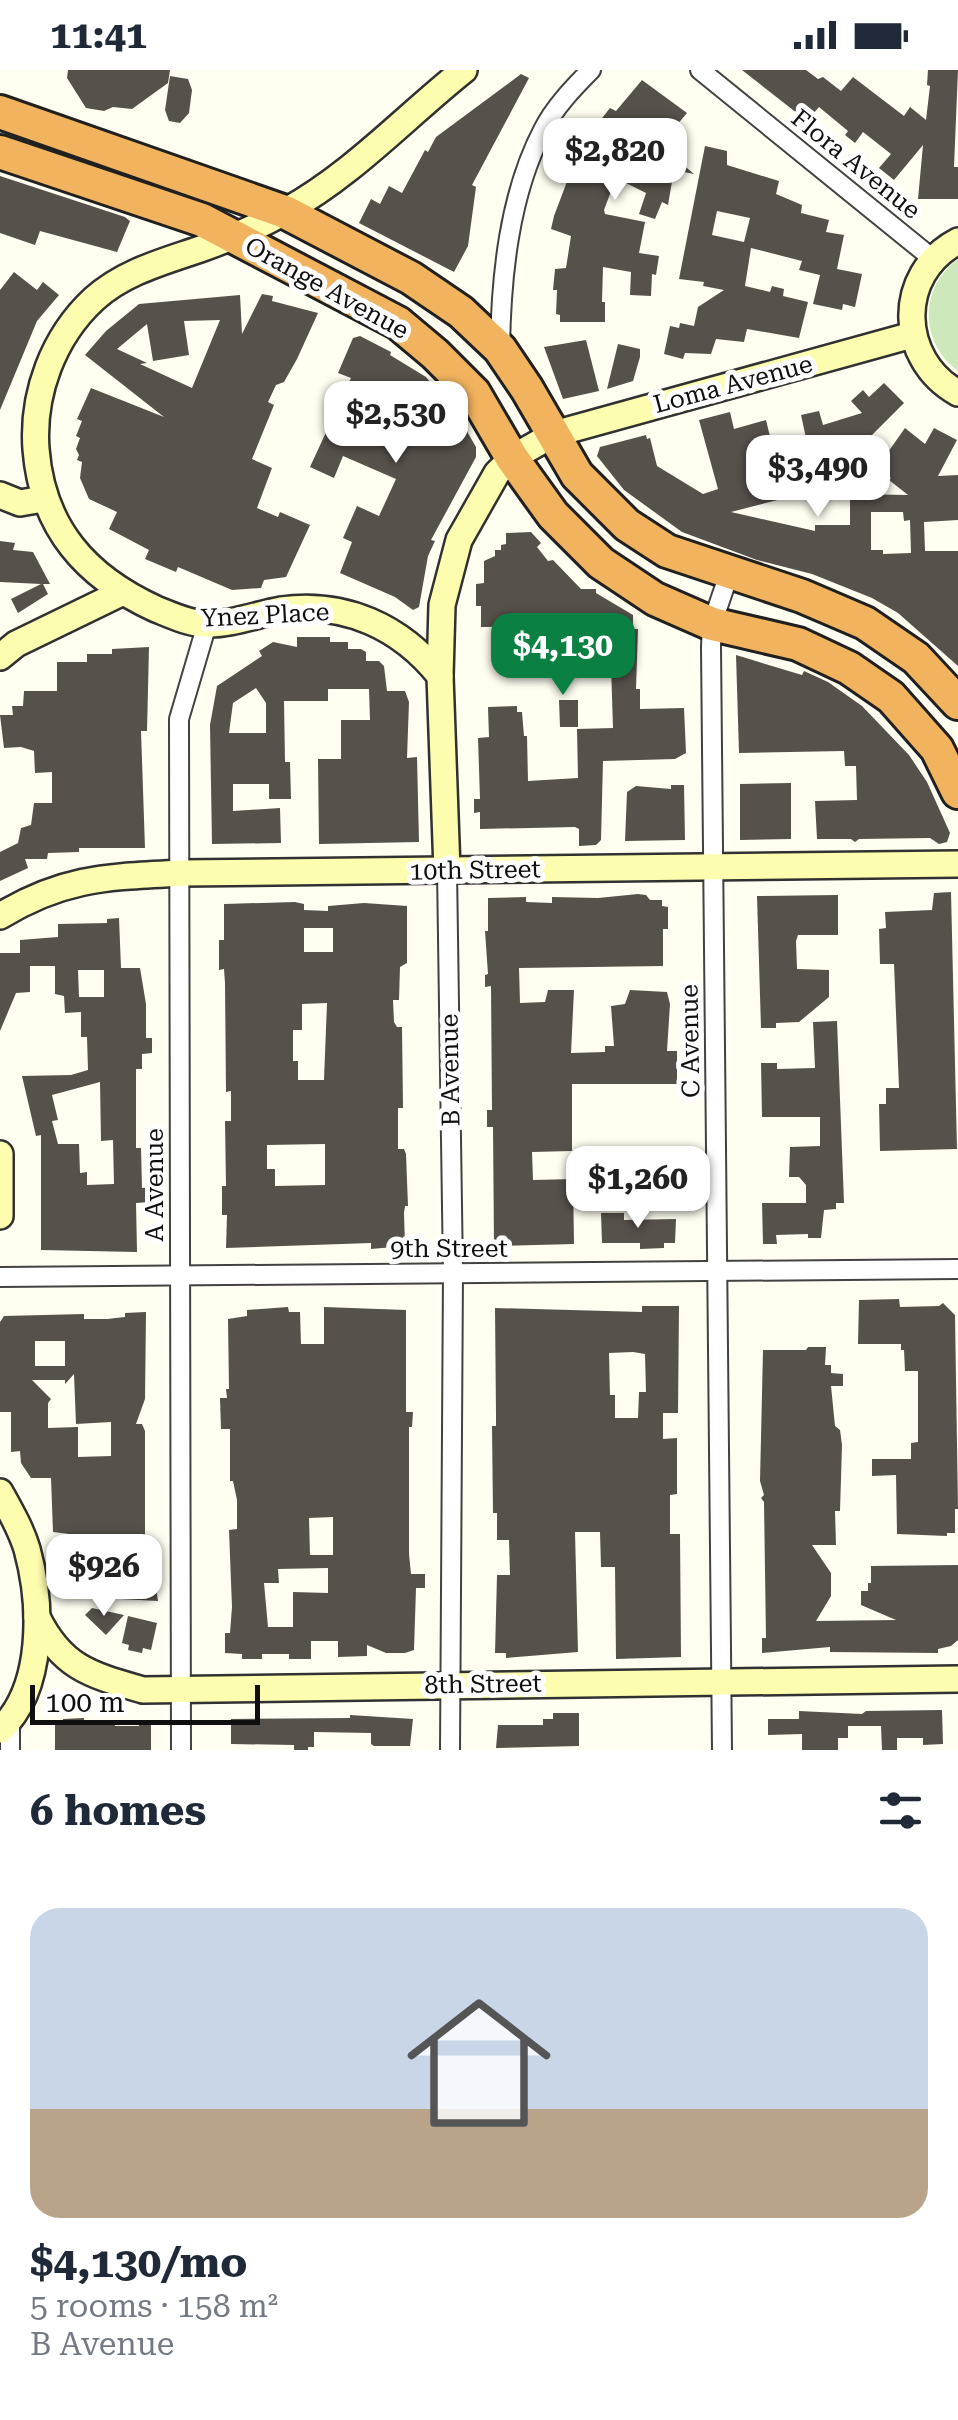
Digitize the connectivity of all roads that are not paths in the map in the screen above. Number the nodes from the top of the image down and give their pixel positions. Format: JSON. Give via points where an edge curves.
{"nodes":[{"id":1,"x":464,"y":70,"type":"edge"},
{"id":2,"x":591,"y":70,"type":"edge"},
{"id":3,"x":700,"y":70,"type":"edge"},
{"id":4,"x":0,"y":112,"type":"edge"},
{"id":5,"x":0,"y":152,"type":"edge"},
{"id":6,"x":285,"y":212,"type":"junction"},
{"id":7,"x":234,"y":236,"type":"junction"},
{"id":8,"x":958,"y":241,"type":"edge"},
{"id":9,"x":933,"y":259,"type":"junction"},
{"id":10,"x":912,"y":334,"type":"junction"},
{"id":11,"x":500,"y":350,"type":"junction"},
{"id":12,"x":958,"y":394,"type":"edge"},
{"id":13,"x":554,"y":434,"type":"junction"},
{"id":14,"x":512,"y":458,"type":"junction"},
{"id":15,"x":0,"y":495,"type":"edge"},
{"id":16,"x":43,"y":499,"type":"junction"},
{"id":17,"x":729,"y":574,"type":"junction"},
{"id":18,"x":121,"y":593,"type":"junction"},
{"id":19,"x":206,"y":624,"type":"junction"},
{"id":20,"x":712,"y":624,"type":"junction"},
{"id":21,"x":0,"y":657,"type":"edge"},
{"id":22,"x":440,"y":676,"type":"junction"},
{"id":23,"x":958,"y":703,"type":"edge"},
{"id":24,"x":958,"y":792,"type":"edge"},
{"id":25,"x":958,"y":864,"type":"edge"},
{"id":26,"x":714,"y":867,"type":"junction"},
{"id":27,"x":447,"y":870,"type":"junction"},
{"id":28,"x":181,"y":873,"type":"junction"},
{"id":29,"x":0,"y":916,"type":"edge"},
{"id":30,"x":0,"y":1154,"type":"edge"},
{"id":31,"x":0,"y":1216,"type":"edge"},
{"id":32,"x":958,"y":1269,"type":"edge"},
{"id":33,"x":718,"y":1271,"type":"junction"},
{"id":34,"x":453,"y":1274,"type":"junction"},
{"id":35,"x":178,"y":1276,"type":"junction"},
{"id":36,"x":0,"y":1277,"type":"edge"},
{"id":37,"x":0,"y":1492,"type":"edge"},
{"id":38,"x":37,"y":1617,"type":"junction"},
{"id":39,"x":958,"y":1679,"type":"edge"},
{"id":40,"x":722,"y":1682,"type":"junction"},
{"id":41,"x":449,"y":1684,"type":"junction"},
{"id":42,"x":180,"y":1688,"type":"junction"},
{"id":43,"x":5,"y":1725,"type":"edge"},
{"id":44,"x":10,"y":1750,"type":"edge"},
{"id":45,"x":181,"y":1750,"type":"edge"},
{"id":46,"x":450,"y":1750,"type":"edge"},
{"id":47,"x":722,"y":1750,"type":"edge"}],
"edges":[{"from":1,"to":6,"type":"street","via":[[361,160]]},
{"from":2,"to":11,"type":"street","via":[[544,128],[529,163],[504,275]]},
{"from":3,"to":9,"type":"street","name":"Flora Avenue"},
{"from":4,"to":6,"type":"highway","name":"Orange Avenue"},
{"from":5,"to":7,"type":"highway","name":"Orange Avenue"},
{"from":6,"to":7,"type":"street"},
{"from":6,"to":11,"type":"highway","name":"Orange Avenue","via":[[411,278],[461,312]]},
{"from":7,"to":14,"type":"highway","name":"Orange Avenue","via":[[398,323],[474,393]]},
{"from":7,"to":16,"type":"street","via":[[134,273],[95,298],[65,335],[50,356],[34,426]]},
{"from":8,"to":9,"type":"street"},
{"from":9,"to":10,"type":"street","via":[[914,294]]},
{"from":10,"to":12,"type":"street","via":[[930,372]]},
{"from":10,"to":13,"type":"street","name":"Loma Avenue"},
{"from":11,"to":13,"type":"highway","name":"Orange Avenue"},
{"from":13,"to":14,"type":"street","name":"B Avenue"},
{"from":13,"to":17,"type":"highway","name":"Orange Avenue","via":[[578,475],[628,525],[667,551]]},
{"from":14,"to":20,"type":"highway","name":"Orange Avenue","via":[[552,515],[601,564],[655,599]]},
{"from":14,"to":22,"type":"street","name":"B Avenue","via":[[496,473],[460,540],[442,605]]},
{"from":15,"to":16,"type":"street","via":[[20,503]]},
{"from":16,"to":18,"type":"street","name":"Ynez Place","via":[[92,572]]},
{"from":17,"to":20,"type":"street","name":"C Avenue"},
{"from":17,"to":23,"type":"highway","name":"Orange Avenue","via":[[865,622],[916,658]]},
{"from":18,"to":19,"type":"street","name":"Ynez Place"},
{"from":18,"to":21,"type":"street"},
{"from":19,"to":22,"type":"street","name":"Ynez Place","via":[[313,607],[349,612],[423,654]]},
{"from":19,"to":28,"type":"street","name":"A Avenue","via":[[179,718]]},
{"from":20,"to":24,"type":"highway","name":"Orange Avenue","via":[[798,644],[849,668],[890,697],[925,736]]},
{"from":20,"to":26,"type":"street","name":"C Avenue"},
{"from":22,"to":27,"type":"street","name":"B Avenue"},
{"from":25,"to":26,"type":"street","name":"10th Street"},
{"from":26,"to":27,"type":"street","name":"10th Street"},
{"from":26,"to":33,"type":"street","name":"C Avenue"},
{"from":27,"to":28,"type":"street","name":"10th Street"},
{"from":27,"to":34,"type":"street","name":"B Avenue"},
{"from":28,"to":29,"type":"street","name":"10th Street","via":[[89,878]]},
{"from":28,"to":35,"type":"street","name":"A Avenue"},
{"from":30,"to":31,"type":"street"},
{"from":32,"to":33,"type":"street","name":"9th Street"},
{"from":33,"to":34,"type":"street","name":"9th Street"},
{"from":33,"to":40,"type":"street","name":"C Avenue"},
{"from":34,"to":35,"type":"street","name":"9th Street"},
{"from":34,"to":41,"type":"street","name":"B Avenue"},
{"from":35,"to":36,"type":"street","name":"9th Street"},
{"from":35,"to":42,"type":"street","name":"A Avenue"},
{"from":37,"to":38,"type":"street","via":[[27,1550]]},
{"from":38,"to":42,"type":"street","name":"8th Street","via":[[54,1648],[100,1678],[142,1690]]},
{"from":38,"to":43,"type":"street","via":[[26,1687]]},
{"from":39,"to":40,"type":"street","name":"8th Street"},
{"from":40,"to":41,"type":"street","name":"8th Street"},
{"from":40,"to":47,"type":"street","name":"C Avenue"},
{"from":41,"to":42,"type":"street","name":"8th Street"},
{"from":41,"to":46,"type":"street","name":"B Avenue"},
{"from":42,"to":45,"type":"street","name":"A Avenue"},
{"from":43,"to":44,"type":"street"}]}
